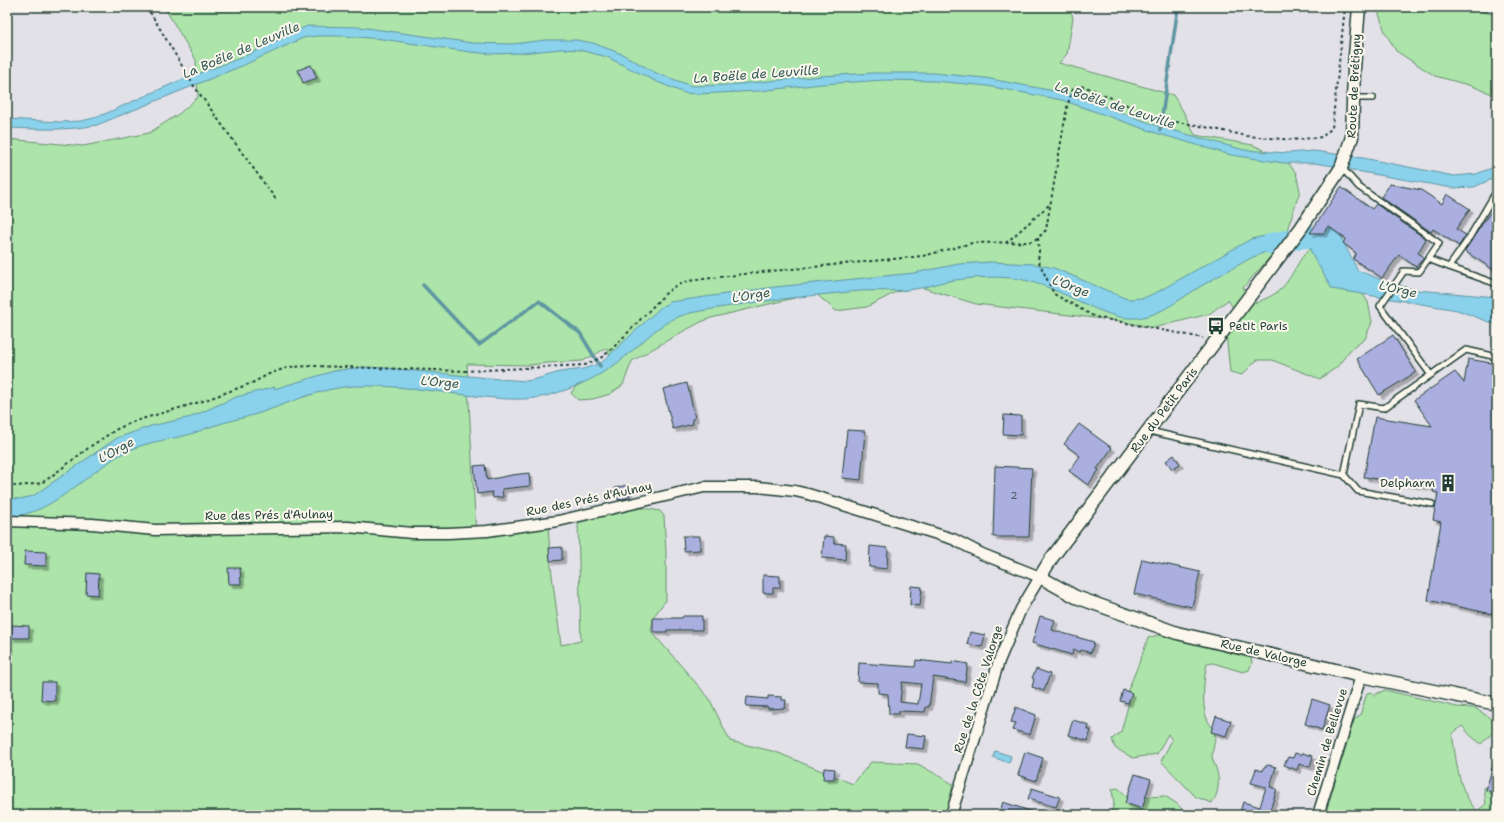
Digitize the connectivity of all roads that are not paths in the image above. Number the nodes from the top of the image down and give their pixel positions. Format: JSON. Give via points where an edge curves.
{"nodes":[{"id":1,"x":1359,"y":7,"type":"edge"},
{"id":2,"x":1353,"y":98,"type":"junction"},
{"id":3,"x":1374,"y":98,"type":"dead end"},
{"id":4,"x":1341,"y":168,"type":"junction"},
{"id":5,"x":1497,"y":190,"type":"edge"},
{"id":6,"x":1290,"y":243,"type":"joint"},
{"id":7,"x":1428,"y":259,"type":"junction"},
{"id":8,"x":1449,"y":267,"type":"junction"},
{"id":9,"x":1497,"y":284,"type":"edge"},
{"id":10,"x":1497,"y":357,"type":"edge"},
{"id":11,"x":1431,"y":375,"type":"junction"},
{"id":12,"x":1148,"y":431,"type":"junction"},
{"id":13,"x":1344,"y":475,"type":"junction"},
{"id":14,"x":1432,"y":504,"type":"dead end"},
{"id":15,"x":8,"y":521,"type":"edge"},
{"id":16,"x":1040,"y":577,"type":"junction"},
{"id":17,"x":1361,"y":676,"type":"junction"},
{"id":18,"x":1497,"y":704,"type":"edge"},
{"id":19,"x":951,"y":815,"type":"edge"},
{"id":20,"x":1318,"y":815,"type":"edge"}],
"edges":[{"from":1,"to":2,"type":"street","name":"Route de Brétigny"},
{"from":2,"to":3,"type":"lane"},
{"from":2,"to":4,"type":"street","name":"Route de Brétigny","via":[[1352,137]]},
{"from":4,"to":6,"type":"street","name":"Route de Brétigny"},
{"from":4,"to":7,"type":"lane","via":[[1359,187],[1439,243]]},
{"from":5,"to":8,"type":"lane"},
{"from":6,"to":12,"type":"street","name":"Rue du Petit Paris"},
{"from":7,"to":8,"type":"lane"},
{"from":7,"to":11,"type":"lane","via":[[1419,272],[1404,271],[1380,306]]},
{"from":8,"to":9,"type":"lane"},
{"from":10,"to":11,"type":"lane","via":[[1466,350]]},
{"from":11,"to":13,"type":"lane","via":[[1384,408],[1359,404]]},
{"from":12,"to":13,"type":"lane"},
{"from":12,"to":16,"type":"street","name":"Rue du Petit Paris"},
{"from":13,"to":14,"type":"lane","via":[[1358,491]]},
{"from":15,"to":16,"type":"street","name":"Rue des Prés d'Aulnay","via":[[92,524],[155,530],[340,527],[448,533],[487,531],[558,521],[704,487],[758,487],[808,494],[953,539],[982,554]]},
{"from":16,"to":17,"type":"street","name":"Rue de Valorge","via":[[1076,597],[1177,633]]},
{"from":16,"to":19,"type":"street","name":"Rue de la Côte Valorge","via":[[1018,614],[999,661]]},
{"from":17,"to":18,"type":"street","name":"Rue de Valorge"},
{"from":17,"to":20,"type":"street","name":"Chemin de Bellevue"}]}
